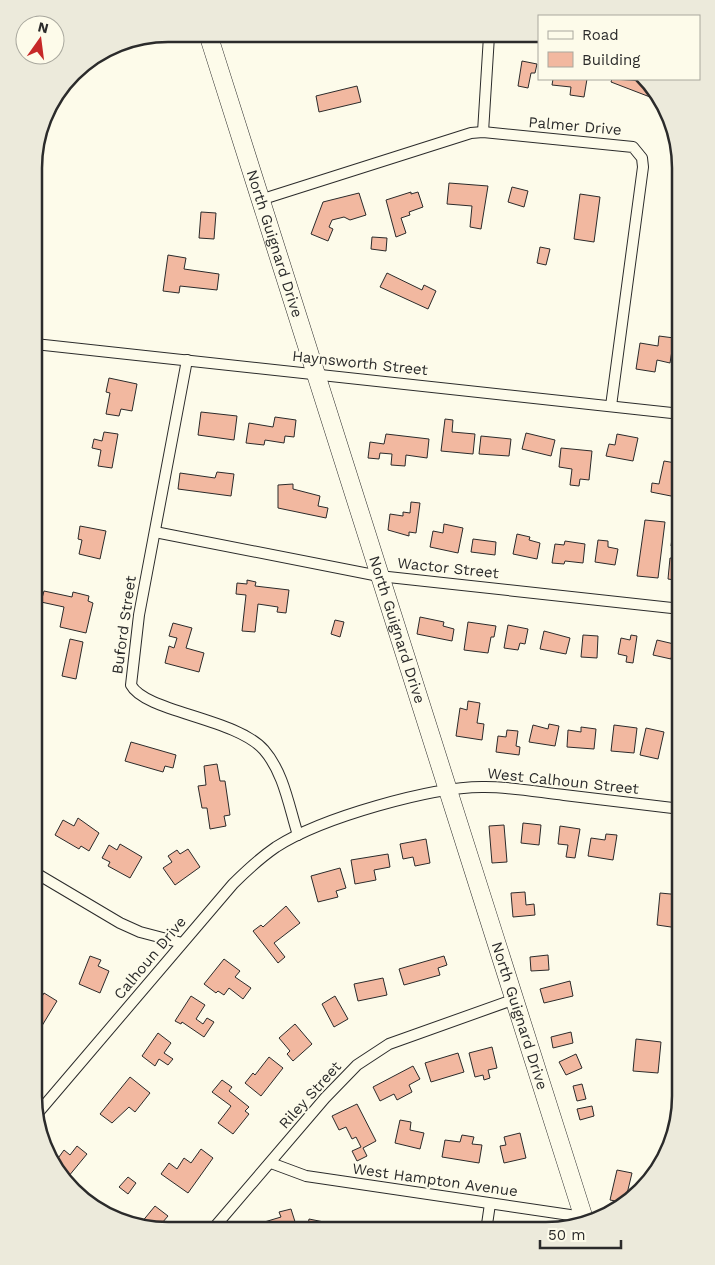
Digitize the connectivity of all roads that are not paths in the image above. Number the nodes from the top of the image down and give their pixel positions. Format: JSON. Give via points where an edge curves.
{"nodes":[{"id":1,"x":490,"y":42,"type":"edge"},
{"id":2,"x":211,"y":43,"type":"edge"},
{"id":3,"x":483,"y":132,"type":"junction"},
{"id":4,"x":260,"y":200,"type":"junction"},
{"id":5,"x":42,"y":345,"type":"edge"},
{"id":6,"x":186,"y":360,"type":"junction"},
{"id":7,"x":315,"y":374,"type":"junction"},
{"id":8,"x":611,"y":406,"type":"junction"},
{"id":9,"x":672,"y":413,"type":"edge"},
{"id":10,"x":155,"y":532,"type":"junction"},
{"id":11,"x":379,"y":576,"type":"junction"},
{"id":12,"x":672,"y":608,"type":"edge"},
{"id":13,"x":448,"y":790,"type":"junction"},
{"id":14,"x":672,"y":808,"type":"edge"},
{"id":15,"x":298,"y":836,"type":"junction"},
{"id":16,"x":42,"y":877,"type":"edge"},
{"id":17,"x":182,"y":943,"type":"junction"},
{"id":18,"x":515,"y":999,"type":"junction"},
{"id":19,"x":43,"y":1107,"type":"edge"},
{"id":20,"x":271,"y":1163,"type":"junction"},
{"id":21,"x":490,"y":1204,"type":"junction"},
{"id":22,"x":588,"y":1216,"type":"edge"},
{"id":23,"x":578,"y":1218,"type":"edge"},
{"id":24,"x":219,"y":1222,"type":"edge"},
{"id":25,"x":487,"y":1222,"type":"edge"}],
"edges":[{"from":1,"to":3,"type":"street"},
{"from":2,"to":4,"type":"highway","name":"North Guignard Drive"},
{"from":3,"to":4,"type":"street","name":"Palmer Drive","via":[[471,133]]},
{"from":3,"to":8,"type":"street","name":"Palmer Drive","via":[[626,145],[633,147],[642,158]]},
{"from":4,"to":7,"type":"highway","name":"North Guignard Drive"},
{"from":5,"to":6,"type":"street","name":"Haynsworth Street"},
{"from":6,"to":7,"type":"street","name":"Haynsworth Street"},
{"from":6,"to":10,"type":"street","name":"Buford Street"},
{"from":7,"to":8,"type":"street","name":"Haynsworth Street"},
{"from":7,"to":11,"type":"highway","name":"North Guignard Drive"},
{"from":8,"to":9,"type":"street","name":"Haynsworth Street"},
{"from":10,"to":11,"type":"street","name":"Wactor Street"},
{"from":10,"to":15,"type":"street","name":"Buford Street","via":[[139,615],[131,685],[135,693],[251,738],[270,758],[280,777]]},
{"from":11,"to":12,"type":"street","name":"Wactor Street"},
{"from":11,"to":13,"type":"highway","name":"North Guignard Drive"},
{"from":13,"to":14,"type":"street","name":"West Calhoun Street","via":[[502,788]]},
{"from":13,"to":15,"type":"street","name":"West Calhoun Street","via":[[351,815]]},
{"from":13,"to":18,"type":"highway","name":"North Guignard Drive"},
{"from":15,"to":17,"type":"street","name":"Calhoun Drive","via":[[276,847],[250,867]]},
{"from":16,"to":17,"type":"street","via":[[120,923]]},
{"from":17,"to":19,"type":"street","name":"Calhoun Drive"},
{"from":18,"to":20,"type":"street","name":"Riley Street","via":[[389,1044],[369,1056],[345,1076]]},
{"from":18,"to":22,"type":"highway","name":"North Guignard Drive"},
{"from":20,"to":21,"type":"street","name":"West Hampton Avenue","via":[[306,1176]]},
{"from":20,"to":24,"type":"street","name":"Riley Street"},
{"from":21,"to":23,"type":"street","name":"West Hampton Avenue"},
{"from":21,"to":25,"type":"street"}]}
